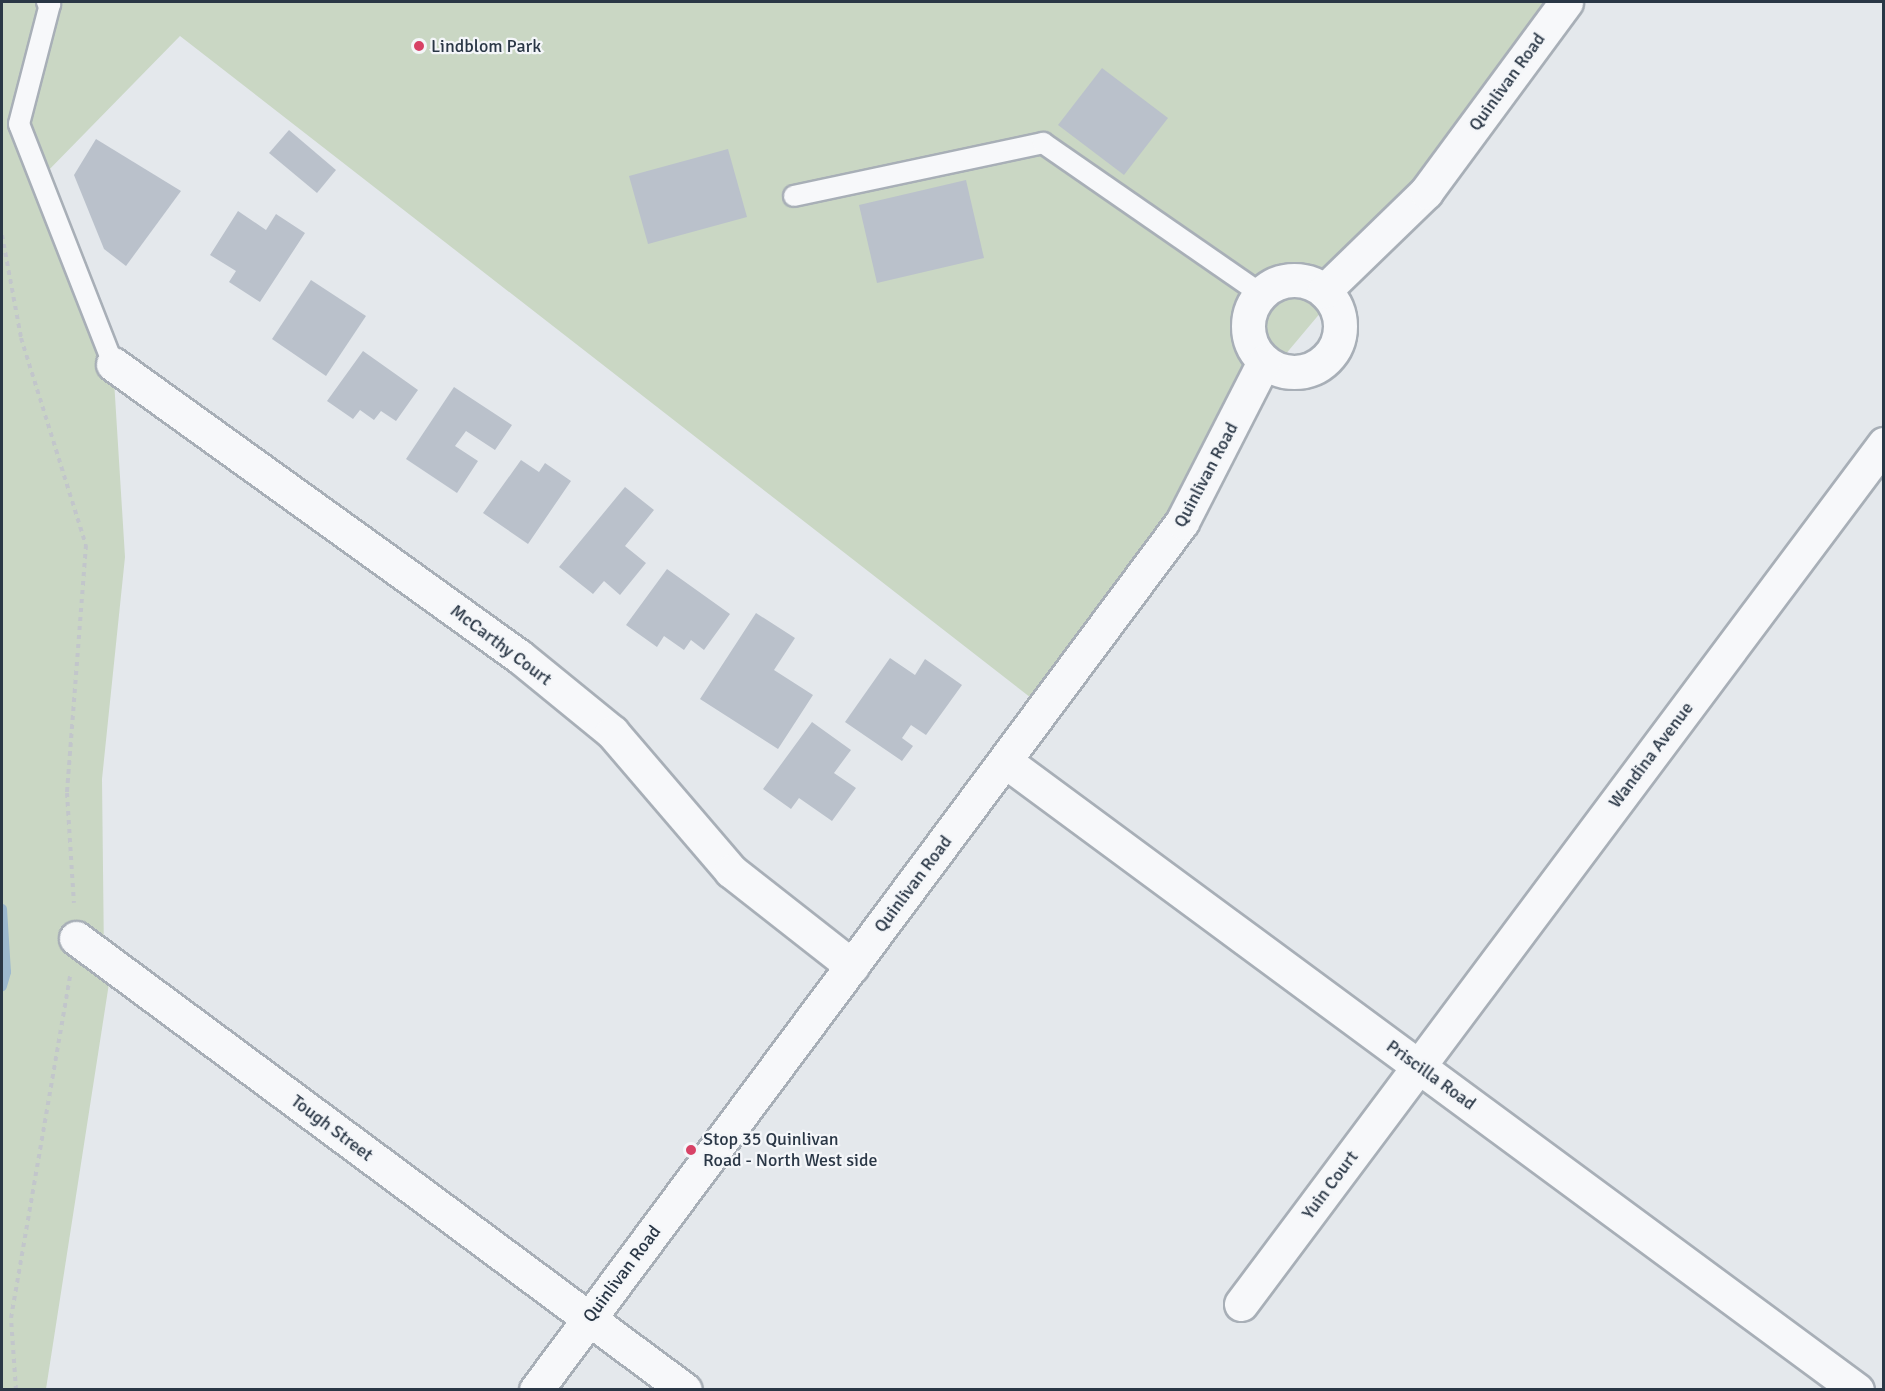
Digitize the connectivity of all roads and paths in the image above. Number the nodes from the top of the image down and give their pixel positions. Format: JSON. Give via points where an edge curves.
{"nodes":[{"id":1,"x":47,"y":2,"type":"edge"},
{"id":2,"x":1566,"y":2,"type":"edge"},
{"id":3,"x":794,"y":196,"type":"dead end"},
{"id":4,"x":2,"y":235,"type":"edge"},
{"id":5,"x":1324,"y":291,"type":"junction"},
{"id":6,"x":1261,"y":294,"type":"junction"},
{"id":7,"x":1264,"y":362,"type":"junction"},
{"id":8,"x":113,"y":364,"type":"joint"},
{"id":9,"x":1884,"y":444,"type":"edge"},
{"id":10,"x":1005,"y":761,"type":"junction"},
{"id":11,"x":76,"y":938,"type":"junction"},
{"id":12,"x":852,"y":966,"type":"junction"},
{"id":13,"x":1419,"y":1066,"type":"junction"},
{"id":14,"x":1241,"y":1304,"type":"dead end"},
{"id":15,"x":589,"y":1319,"type":"junction"},
{"id":16,"x":1838,"y":1384,"type":"edge"},
{"id":17,"x":16,"y":1389,"type":"edge"},
{"id":18,"x":536,"y":1389,"type":"edge"},
{"id":19,"x":685,"y":1389,"type":"edge"}],
"edges":[{"from":1,"to":8,"type":"lane","via":[[50,4],[19,124]]},
{"from":2,"to":5,"type":"street","name":"Quinlivan Road","via":[[1426,192]]},
{"from":3,"to":6,"type":"lane","via":[[1043,143]]},
{"from":4,"to":11,"type":"path","via":[[21,338],[86,545],[67,793]]},
{"from":5,"to":6,"type":"street","via":[[1288,280]]},
{"from":5,"to":7,"type":"street","via":[[1340,321],[1335,348],[1325,360],[1313,368],[1290,372]]},
{"from":6,"to":7,"type":"street","via":[[1254,302],[1247,329],[1251,345]]},
{"from":7,"to":10,"type":"street","name":"Quinlivan Road","via":[[1182,522]]},
{"from":8,"to":12,"type":"street","name":"McCarthy Court","via":[[520,657],[612,732],[731,872]]},
{"from":9,"to":13,"type":"street","name":"Wandina Avenue"},
{"from":10,"to":12,"type":"street","name":"Quinlivan Road"},
{"from":10,"to":13,"type":"street","name":"Priscilla Road"},
{"from":11,"to":15,"type":"street","name":"Tough Street"},
{"from":11,"to":17,"type":"path","via":[[11,1318]]},
{"from":12,"to":15,"type":"street","name":"Quinlivan Road"},
{"from":13,"to":14,"type":"street","name":"Yuin Court"},
{"from":13,"to":16,"type":"street","name":"Priscilla Road"},
{"from":15,"to":18,"type":"street","name":"Quinlivan Road"},
{"from":15,"to":19,"type":"street","name":"Tough Street"}]}
